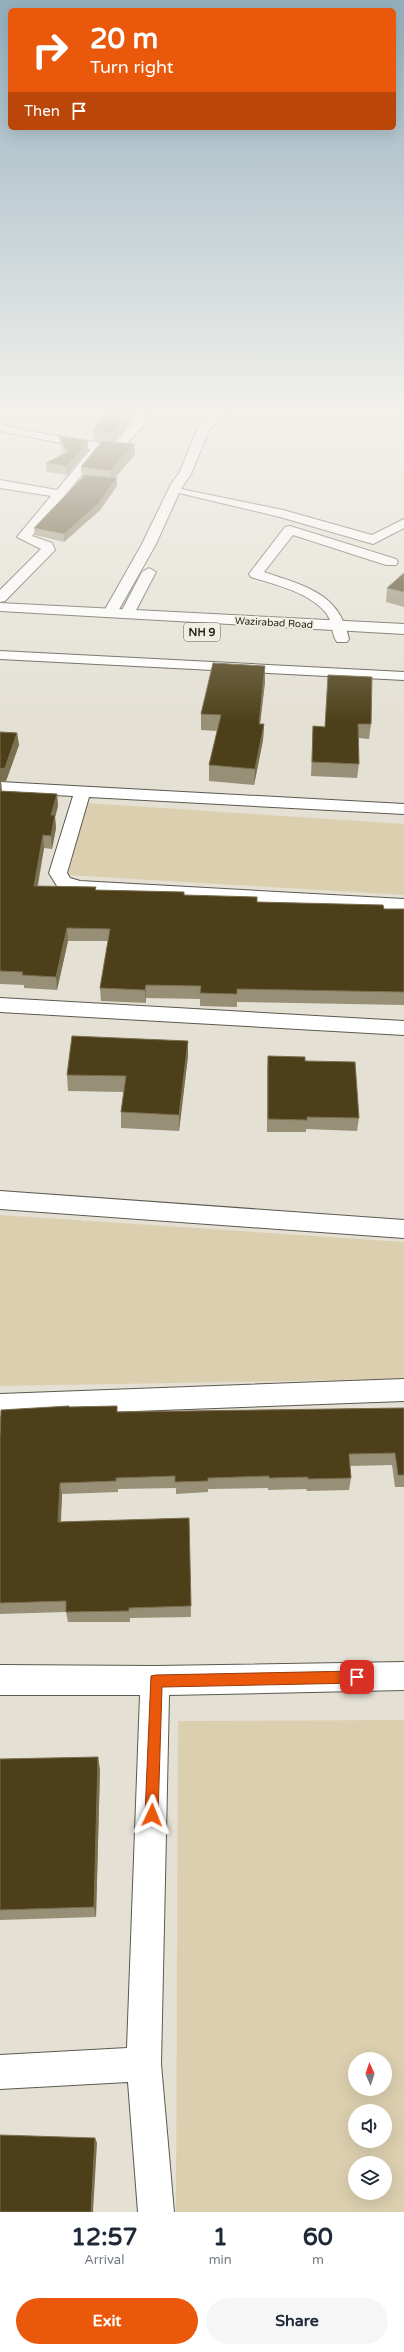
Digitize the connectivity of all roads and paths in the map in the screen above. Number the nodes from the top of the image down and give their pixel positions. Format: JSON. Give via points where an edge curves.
{"nodes":[{"id":1,"x":40,"y":517,"type":"edge"},
{"id":2,"x":161,"y":517,"type":"edge"},
{"id":3,"x":173,"y":517,"type":"edge"},
{"id":4,"x":247,"y":517,"type":"edge"},
{"id":5,"x":294,"y":517,"type":"edge"},
{"id":6,"x":404,"y":523,"type":"edge"},
{"id":7,"x":290,"y":530,"type":"junction"},
{"id":8,"x":391,"y":562,"type":"dead end"},
{"id":9,"x":0,"y":598,"type":"edge"},
{"id":10,"x":0,"y":607,"type":"edge"},
{"id":11,"x":110,"y":613,"type":"junction"},
{"id":12,"x":127,"y":614,"type":"junction"},
{"id":13,"x":0,"y":621,"type":"edge"},
{"id":14,"x":404,"y":628,"type":"edge"},
{"id":15,"x":342,"y":632,"type":"junction"},
{"id":16,"x":404,"y":642,"type":"edge"},
{"id":17,"x":0,"y":655,"type":"edge"},
{"id":18,"x":404,"y":676,"type":"edge"},
{"id":19,"x":0,"y":787,"type":"edge"},
{"id":20,"x":82,"y":792,"type":"junction"},
{"id":21,"x":404,"y":809,"type":"edge"},
{"id":22,"x":404,"y":905,"type":"edge"},
{"id":23,"x":0,"y":1005,"type":"edge"},
{"id":24,"x":404,"y":1028,"type":"edge"},
{"id":25,"x":0,"y":1200,"type":"edge"},
{"id":26,"x":404,"y":1229,"type":"edge"},
{"id":27,"x":404,"y":1390,"type":"edge"},
{"id":28,"x":0,"y":1405,"type":"edge"},
{"id":29,"x":404,"y":1676,"type":"edge"},
{"id":30,"x":0,"y":1680,"type":"edge"},
{"id":31,"x":156,"y":1681,"type":"junction"},
{"id":32,"x":144,"y":2064,"type":"junction"},
{"id":33,"x":0,"y":2072,"type":"edge"},
{"id":34,"x":156,"y":2212,"type":"edge"}],
"edges":[{"from":1,"to":9,"type":"street","via":[[24,537],[47,546],[48,550]]},
{"from":2,"to":11,"type":"street"},
{"from":3,"to":12,"type":"street","via":[[154,563]]},
{"from":4,"to":7,"type":"street"},
{"from":5,"to":6,"type":"street","via":[[373,540]]},
{"from":7,"to":8,"type":"street"},
{"from":7,"to":15,"type":"street","via":[[256,574],[327,603]]},
{"from":10,"to":11,"type":"highway","name":"Wazirabad Road"},
{"from":11,"to":12,"type":"highway","name":"Wazirabad Road"},
{"from":12,"to":15,"type":"highway","name":"Wazirabad Road"},
{"from":13,"to":15,"type":"highway","name":"Wazirabad Road","number":"NH 9"},
{"from":14,"to":15,"type":"highway","name":"Wazirabad Road"},
{"from":15,"to":16,"type":"highway","name":"Wazirabad Road","number":"NH 9"},
{"from":17,"to":18,"type":"street"},
{"from":19,"to":20,"type":"street"},
{"from":20,"to":21,"type":"street"},
{"from":20,"to":22,"type":"street","via":[[58,873],[62,882],[78,888]]},
{"from":23,"to":24,"type":"street"},
{"from":25,"to":26,"type":"street"},
{"from":27,"to":28,"type":"street"},
{"from":29,"to":31,"type":"street"},
{"from":30,"to":31,"type":"street"},
{"from":31,"to":32,"type":"street"},
{"from":32,"to":33,"type":"street"},
{"from":32,"to":34,"type":"street"}]}
